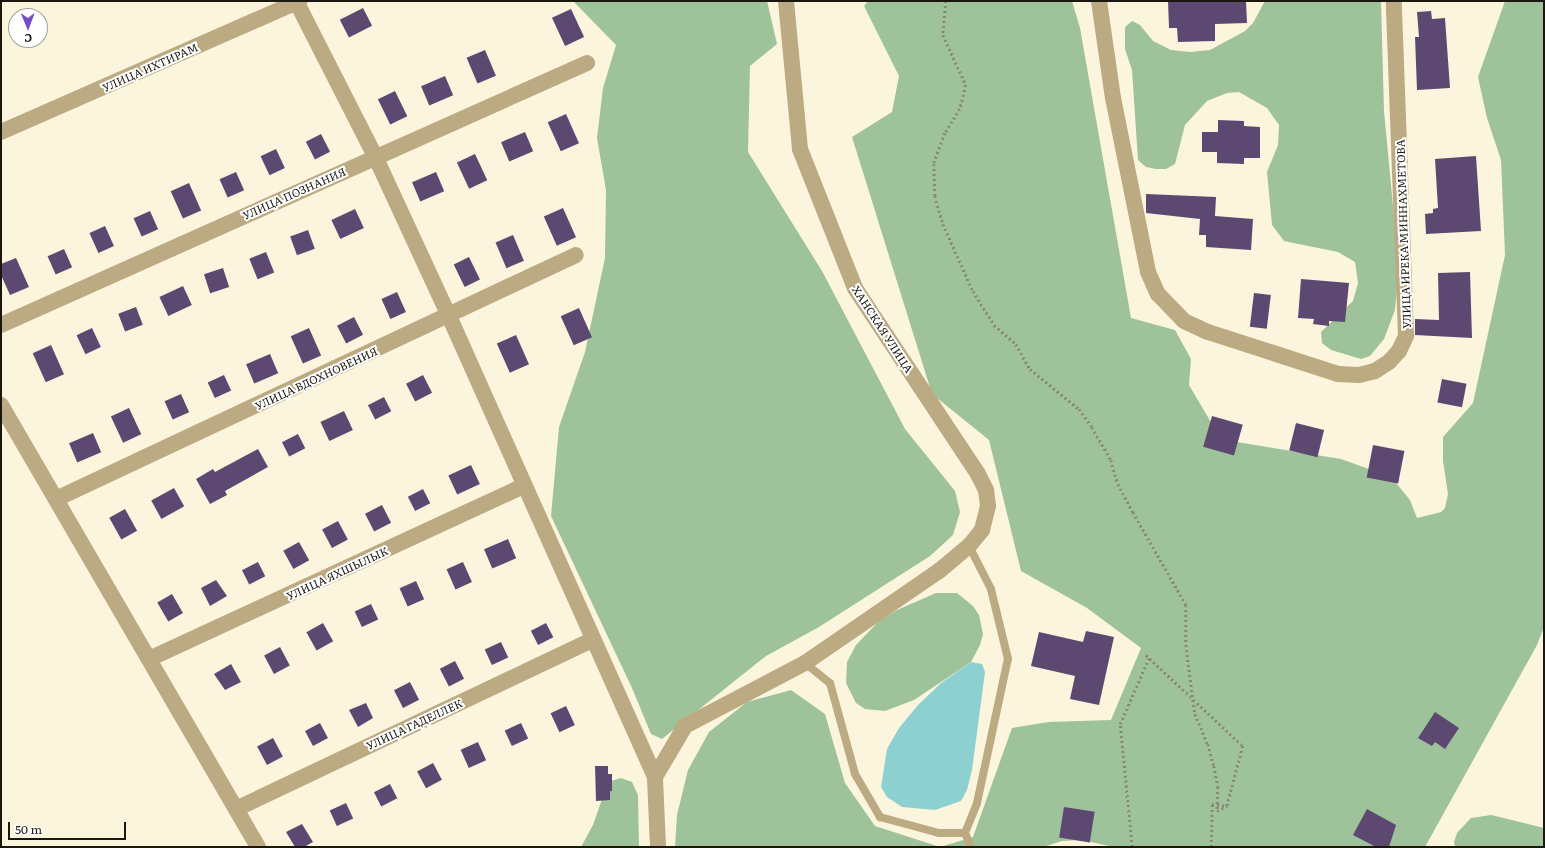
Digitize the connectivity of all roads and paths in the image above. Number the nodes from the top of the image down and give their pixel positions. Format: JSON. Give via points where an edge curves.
{"nodes":[{"id":1,"x":298,"y":1,"type":"edge"},
{"id":2,"x":786,"y":1,"type":"edge"},
{"id":3,"x":946,"y":1,"type":"edge"},
{"id":4,"x":1099,"y":1,"type":"edge"},
{"id":5,"x":1394,"y":1,"type":"edge"},
{"id":6,"x":587,"y":63,"type":"dead end"},
{"id":7,"x":1,"y":132,"type":"edge"},
{"id":8,"x":375,"y":156,"type":"junction"},
{"id":9,"x":576,"y":255,"type":"dead end"},
{"id":10,"x":449,"y":316,"type":"junction"},
{"id":11,"x":1,"y":325,"type":"edge"},
{"id":12,"x":1,"y":405,"type":"edge"},
{"id":13,"x":524,"y":486,"type":"junction"},
{"id":14,"x":56,"y":499,"type":"junction"},
{"id":15,"x":969,"y":546,"type":"junction"},
{"id":16,"x":592,"y":640,"type":"junction"},
{"id":17,"x":149,"y":659,"type":"junction"},
{"id":18,"x":805,"y":664,"type":"junction"},
{"id":19,"x":655,"y":777,"type":"junction"},
{"id":20,"x":1227,"y":806,"type":"junction"},
{"id":21,"x":236,"y":809,"type":"junction"},
{"id":22,"x":965,"y":833,"type":"junction"},
{"id":23,"x":258,"y":847,"type":"edge"},
{"id":24,"x":658,"y":847,"type":"edge"},
{"id":25,"x":972,"y":847,"type":"edge"},
{"id":26,"x":1132,"y":847,"type":"edge"},
{"id":27,"x":1211,"y":847,"type":"edge"}],
"edges":[{"from":1,"to":7,"type":"street","name":"УЛИЦА ИХТИРАМ"},
{"from":1,"to":8,"type":"street"},
{"from":2,"to":15,"type":"street","name":"ХАНСКАЯ УЛИЦА","via":[[800,149],[855,288],[986,490],[986,521]]},
{"from":3,"to":20,"type":"path","via":[[942,35],[966,85],[960,109],[945,133],[934,164],[935,196],[943,224],[973,291],[994,325],[1016,344],[1030,368],[1079,409],[1092,427],[1111,460],[1118,484],[1186,605],[1186,645],[1195,714],[1214,766],[1218,787],[1217,811]]},
{"from":4,"to":5,"type":"street","name":"УЛИЦА ИРЕКА МИННАХМЕТОВА","via":[[1113,98],[1148,272],[1158,294],[1184,321],[1208,332],[1338,374],[1359,375],[1375,371],[1389,362],[1406,336]]},
{"from":6,"to":8,"type":"street","name":"УЛИЦА ПОЗНАНИЯ"},
{"from":8,"to":10,"type":"street"},
{"from":8,"to":11,"type":"street","name":"УЛИЦА ПОЗНАНИЯ"},
{"from":9,"to":10,"type":"street","name":"УЛИЦА ВДОХНОВЕНИЯ"},
{"from":10,"to":13,"type":"street"},
{"from":10,"to":14,"type":"street","name":"УЛИЦА ВДОХНОВЕНИЯ"},
{"from":12,"to":14,"type":"street"},
{"from":13,"to":16,"type":"street"},
{"from":13,"to":17,"type":"street","name":"УЛИЦА ЯХШЫЛЫК"},
{"from":14,"to":17,"type":"street"},
{"from":15,"to":18,"type":"street","name":"ХАНСКАЯ УЛИЦА","via":[[939,571]]},
{"from":15,"to":22,"type":"lane","via":[[991,589],[1008,659],[977,803]]},
{"from":16,"to":19,"type":"street"},
{"from":16,"to":21,"type":"street","name":"УЛИЦА ГАДЕЛЛЕК"},
{"from":17,"to":21,"type":"street"},
{"from":18,"to":19,"type":"street","name":"ХАНСКАЯ УЛИЦА","via":[[685,726]]},
{"from":18,"to":22,"type":"lane","via":[[830,683],[855,774],[880,817],[939,833]]},
{"from":19,"to":24,"type":"street"},
{"from":20,"to":26,"type":"path","via":[[1243,746],[1147,657],[1120,724]]},
{"from":20,"to":27,"type":"path","via":[[1212,804]]},
{"from":21,"to":23,"type":"street"},
{"from":22,"to":25,"type":"lane"}]}
